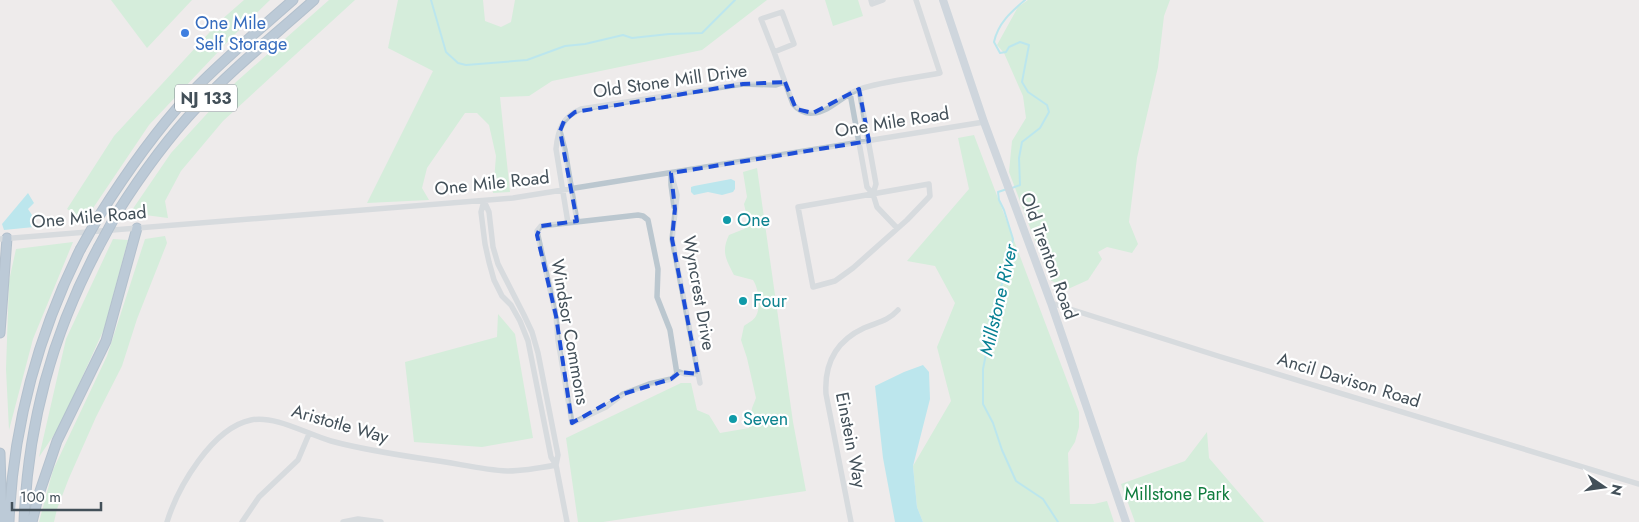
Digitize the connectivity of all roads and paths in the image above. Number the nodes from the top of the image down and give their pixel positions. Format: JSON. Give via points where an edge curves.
{"nodes":[{"id":1,"x":293,"y":0,"type":"edge"},
{"id":2,"x":314,"y":0,"type":"edge"},
{"id":3,"x":871,"y":0,"type":"edge"},
{"id":4,"x":883,"y":0,"type":"edge"},
{"id":5,"x":916,"y":0,"type":"edge"},
{"id":6,"x":943,"y":0,"type":"edge"},
{"id":7,"x":774,"y":52,"type":"junction"},
{"id":8,"x":785,"y":82,"type":"junction"},
{"id":9,"x":860,"y":89,"type":"junction"},
{"id":10,"x":850,"y":93,"type":"junction"},
{"id":11,"x":984,"y":122,"type":"junction"},
{"id":12,"x":560,"y":131,"type":"junction"},
{"id":13,"x":868,"y":140,"type":"junction"},
{"id":14,"x":858,"y":142,"type":"junction"},
{"id":15,"x":672,"y":173,"type":"junction"},
{"id":16,"x":572,"y":189,"type":"junction"},
{"id":17,"x":563,"y":190,"type":"junction"},
{"id":18,"x":873,"y":194,"type":"junction"},
{"id":19,"x":484,"y":201,"type":"junction"},
{"id":20,"x":577,"y":221,"type":"junction"},
{"id":21,"x":568,"y":222,"type":"junction"},
{"id":22,"x":137,"y":228,"type":"junction"},
{"id":23,"x":897,"y":228,"type":"junction"},
{"id":24,"x":3,"y":239,"type":"edge"},
{"id":25,"x":1050,"y":303,"type":"junction"},
{"id":26,"x":898,"y":310,"type":"dead end"},
{"id":27,"x":0,"y":333,"type":"edge"},
{"id":28,"x":677,"y":371,"type":"junction"},
{"id":29,"x":698,"y":374,"type":"junction"},
{"id":30,"x":700,"y":383,"type":"dead end"},
{"id":31,"x":309,"y":434,"type":"junction"},
{"id":32,"x":0,"y":453,"type":"edge"},
{"id":33,"x":556,"y":465,"type":"junction"},
{"id":34,"x":1639,"y":484,"type":"edge"},
{"id":35,"x":2,"y":522,"type":"edge"},
{"id":36,"x":9,"y":522,"type":"edge"},
{"id":37,"x":24,"y":522,"type":"edge"},
{"id":38,"x":32,"y":522,"type":"edge"},
{"id":39,"x":167,"y":522,"type":"edge"},
{"id":40,"x":242,"y":522,"type":"edge"},
{"id":41,"x":343,"y":522,"type":"edge"},
{"id":42,"x":381,"y":522,"type":"edge"},
{"id":43,"x":567,"y":522,"type":"edge"},
{"id":44,"x":851,"y":522,"type":"edge"},
{"id":45,"x":1126,"y":522,"type":"edge"}],
"edges":[{"from":1,"to":36,"type":"highway","number":"NJ 133","bridge":true,"via":[[218,66],[183,102],[136,159],[80,250],[49,319],[32,373],[17,443]]},
{"from":2,"to":37,"type":"highway","number":"NJ 133","bridge":true,"via":[[199,105],[163,147],[117,213],[69,307],[46,376],[31,445]]},
{"from":3,"to":4,"type":"street","via":[[872,4]]},
{"from":5,"to":9,"type":"street","via":[[940,73]]},
{"from":6,"to":11,"type":"main road","name":"Old Trenton Road"},
{"from":7,"to":7,"type":"street","via":[[794,44],[782,12],[761,19]]},
{"from":7,"to":8,"type":"street"},
{"from":8,"to":10,"type":"street","via":[[796,109],[808,113],[823,110]]},
{"from":8,"to":12,"type":"street","name":"Old Stone Mill Drive","via":[[776,85],[742,84],[581,109],[568,115]]},
{"from":9,"to":10,"type":"street"},
{"from":9,"to":13,"type":"street"},
{"from":10,"to":14,"type":"street"},
{"from":11,"to":13,"type":"street","name":"One Mile Road"},
{"from":11,"to":25,"type":"main road","name":"Old Trenton Road"},
{"from":12,"to":16,"type":"street"},
{"from":12,"to":17,"type":"street","name":"Old Stone Mill Drive","via":[[556,150]]},
{"from":13,"to":14,"type":"street","name":"One Mile Road"},
{"from":13,"to":18,"type":"street","via":[[876,184]]},
{"from":14,"to":15,"type":"street","name":"One Mile Road"},
{"from":14,"to":18,"type":"street","via":[[867,187]]},
{"from":15,"to":16,"type":"street","name":"One Mile Road"},
{"from":15,"to":29,"type":"street","name":"Wyncrest Drive","via":[[670,185],[675,209],[672,239]]},
{"from":16,"to":17,"type":"street","name":"One Mile Road"},
{"from":16,"to":20,"type":"street"},
{"from":17,"to":19,"type":"street","name":"One Mile Road"},
{"from":17,"to":21,"type":"street"},
{"from":18,"to":23,"type":"street","via":[[877,207]]},
{"from":18,"to":23,"type":"street","via":[[929,184],[930,196]]},
{"from":18,"to":23,"type":"street","via":[[798,207],[813,287],[835,281]]},
{"from":19,"to":22,"type":"street","name":"One Mile Road"},
{"from":19,"to":33,"type":"street","via":[[498,264],[524,314],[538,353],[558,456]]},
{"from":19,"to":33,"type":"street","via":[[481,212],[489,262],[494,280],[520,321],[528,341],[551,457]]},
{"from":20,"to":21,"type":"street","name":"Windsor Commons"},
{"from":20,"to":28,"type":"street","name":"Windsor Commons","via":[[638,215],[648,220],[658,269],[657,297],[670,330]]},
{"from":21,"to":28,"type":"street","name":"Windsor Commons","via":[[541,226],[537,235],[556,316],[572,423],[606,407],[623,394],[671,379]]},
{"from":22,"to":24,"type":"street","name":"One Mile Road"},
{"from":22,"to":38,"type":"highway","via":[[106,341],[57,442],[38,494]]},
{"from":24,"to":27,"type":"highway"},
{"from":25,"to":34,"type":"street","name":"Ancil Davison Road"},
{"from":25,"to":45,"type":"main road","name":"Old Trenton Road"},
{"from":26,"to":44,"type":"street","name":"Einstein Way","via":[[890,319],[862,329],[846,340],[828,366],[826,394]]},
{"from":28,"to":29,"type":"street"},
{"from":29,"to":30,"type":"street","name":"Wyncrest Drive"},
{"from":31,"to":33,"type":"street","name":"Aristotle Way","via":[[377,452],[506,471]]},
{"from":31,"to":39,"type":"street","name":"Aristotle Way","via":[[260,418],[231,428],[190,472]]},
{"from":31,"to":40,"type":"street","via":[[298,460],[259,497]]},
{"from":32,"to":35,"type":"highway"},
{"from":33,"to":43,"type":"street"},
{"from":41,"to":42,"type":"street"}]}
